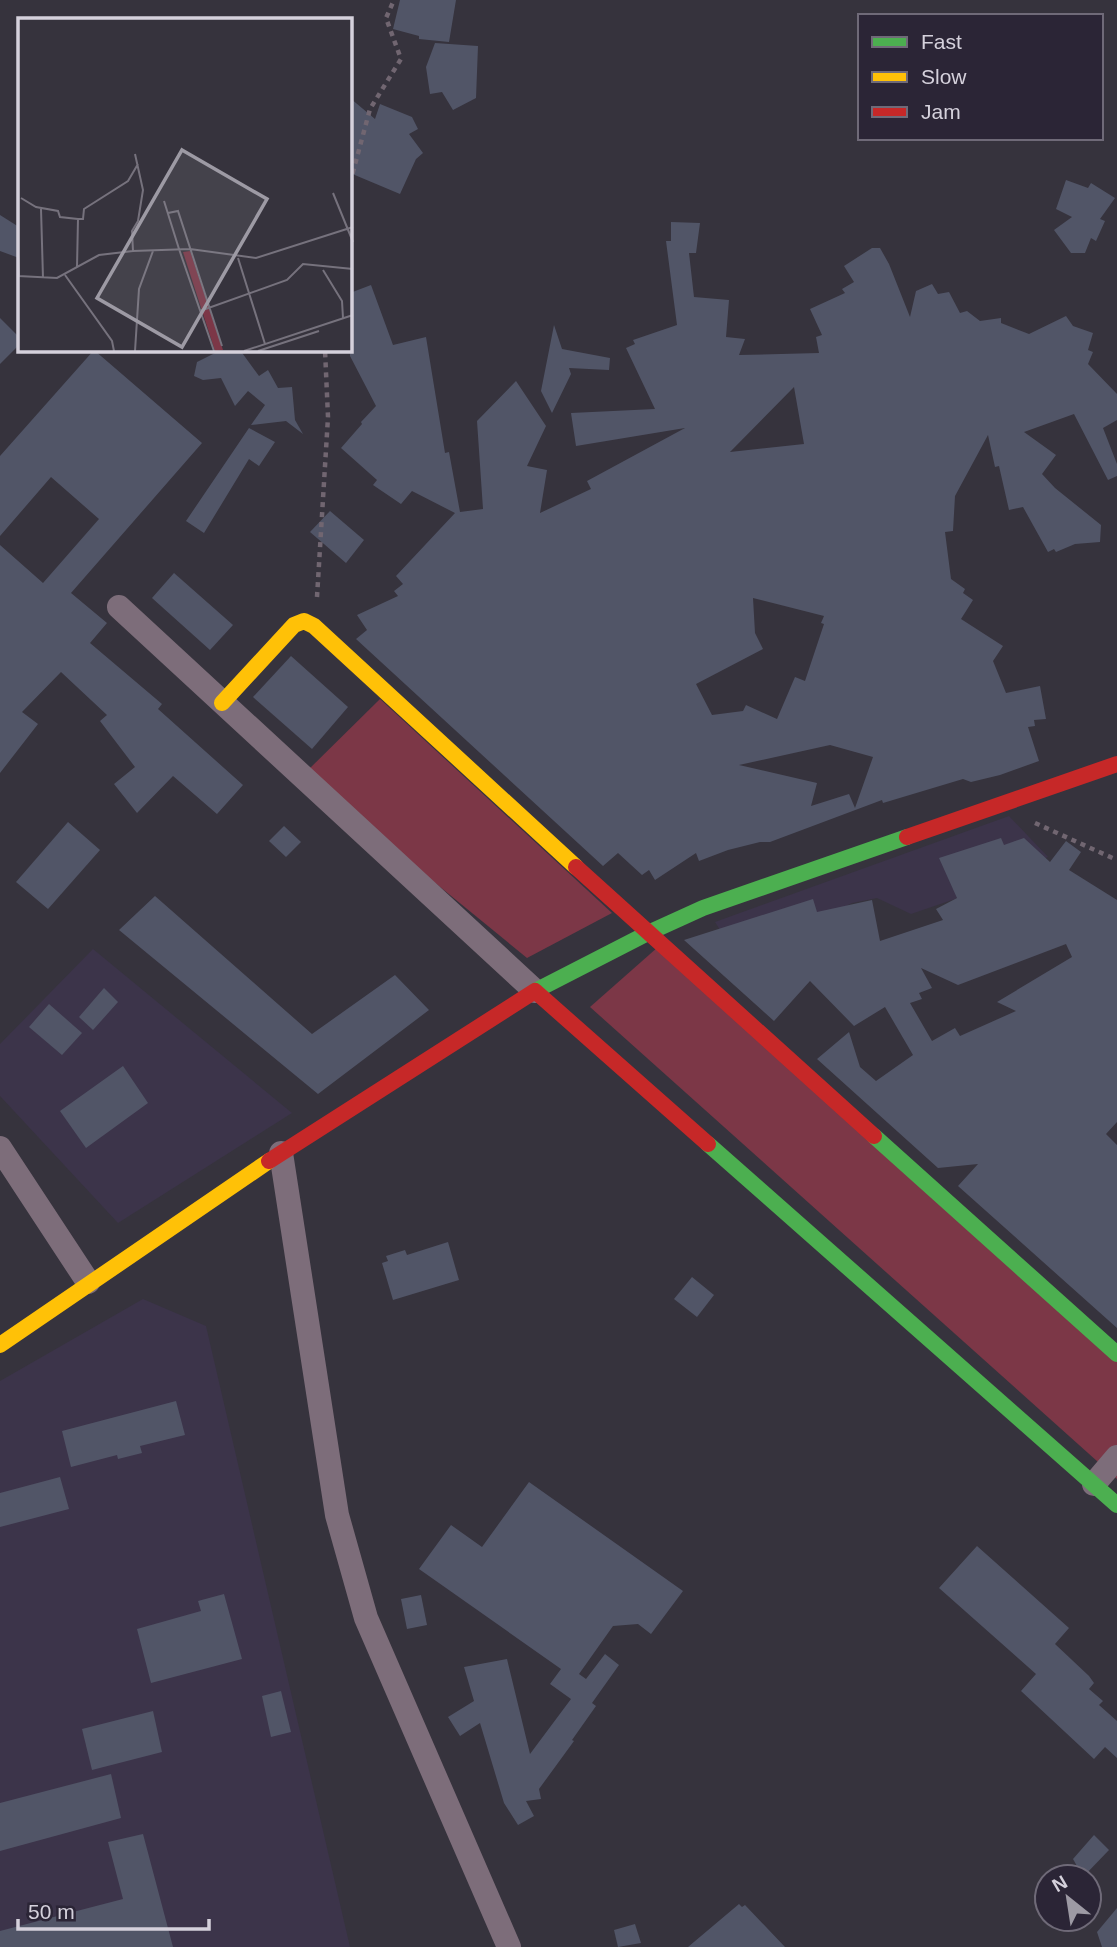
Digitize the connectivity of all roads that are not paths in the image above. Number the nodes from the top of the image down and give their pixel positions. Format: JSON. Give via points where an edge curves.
{"nodes":[{"id":1,"x":118,"y":607,"type":"dead end"},
{"id":2,"x":222,"y":703,"type":"junction"},
{"id":3,"x":1117,"y":764,"type":"edge"},
{"id":4,"x":648,"y":933,"type":"junction"},
{"id":5,"x":535,"y":991,"type":"junction"},
{"id":6,"x":0,"y":1148,"type":"edge"},
{"id":7,"x":281,"y":1153,"type":"junction"},
{"id":8,"x":88,"y":1282,"type":"junction"},
{"id":9,"x":0,"y":1345,"type":"edge"},
{"id":10,"x":1117,"y":1354,"type":"edge"},
{"id":11,"x":1117,"y":1457,"type":"edge"},
{"id":12,"x":1094,"y":1484,"type":"junction"},
{"id":13,"x":1117,"y":1505,"type":"edge"},
{"id":14,"x":509,"y":1947,"type":"edge"}],
"edges":[{"from":1,"to":2,"type":"street"},
{"from":2,"to":4,"type":"main road","via":[[295,625],[304,621],[314,626]]},
{"from":2,"to":5,"type":"street"},
{"from":3,"to":4,"type":"main road","via":[[716,904]]},
{"from":4,"to":5,"type":"main road"},
{"from":4,"to":10,"type":"main road"},
{"from":5,"to":7,"type":"main road"},
{"from":5,"to":12,"type":"main road"},
{"from":6,"to":8,"type":"street"},
{"from":7,"to":8,"type":"main road"},
{"from":7,"to":14,"type":"street","via":[[337,1515],[351,1569],[396,1693]]},
{"from":8,"to":9,"type":"main road"},
{"from":11,"to":12,"type":"street"},
{"from":12,"to":13,"type":"main road"}]}
